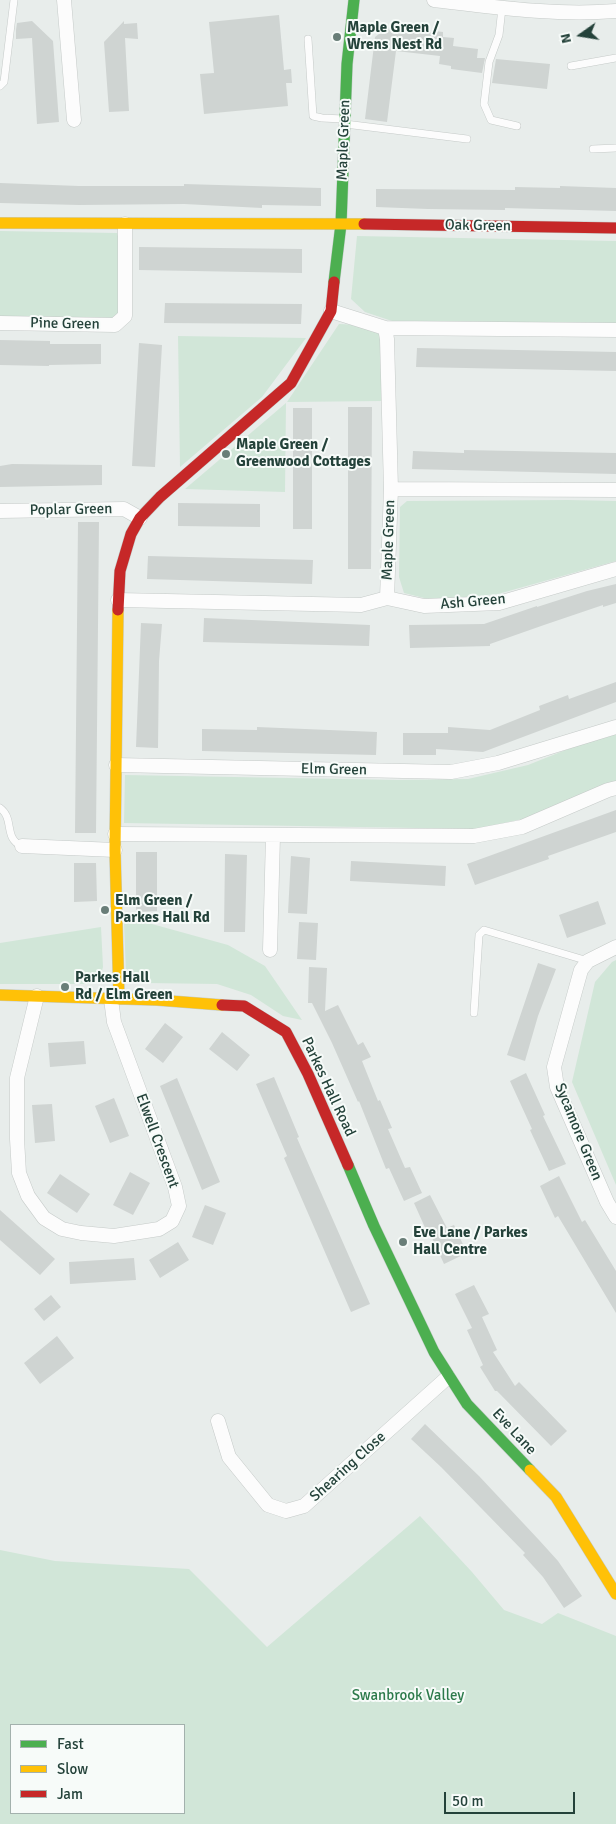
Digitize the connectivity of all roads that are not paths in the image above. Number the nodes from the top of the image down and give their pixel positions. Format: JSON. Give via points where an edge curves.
{"nodes":[{"id":1,"x":14,"y":0,"type":"edge"},
{"id":2,"x":64,"y":0,"type":"edge"},
{"id":3,"x":354,"y":0,"type":"edge"},
{"id":4,"x":434,"y":0,"type":"edge"},
{"id":5,"x":502,"y":7,"type":"junction"},
{"id":6,"x":616,"y":11,"type":"edge"},
{"id":7,"x":308,"y":39,"type":"dead end"},
{"id":8,"x":616,"y":58,"type":"edge"},
{"id":9,"x":571,"y":66,"type":"dead end"},
{"id":10,"x":0,"y":86,"type":"edge"},
{"id":11,"x":74,"y":120,"type":"dead end"},
{"id":12,"x":345,"y":122,"type":"junction"},
{"id":13,"x":517,"y":126,"type":"dead end"},
{"id":14,"x":467,"y":139,"type":"dead end"},
{"id":15,"x":616,"y":148,"type":"edge"},
{"id":16,"x":593,"y":149,"type":"dead end"},
{"id":17,"x":0,"y":223,"type":"edge"},
{"id":18,"x":125,"y":224,"type":"junction"},
{"id":19,"x":341,"y":224,"type":"junction"},
{"id":20,"x":616,"y":228,"type":"edge"},
{"id":21,"x":331,"y":311,"type":"junction"},
{"id":22,"x":0,"y":323,"type":"edge"},
{"id":23,"x":386,"y":328,"type":"junction"},
{"id":24,"x":616,"y":330,"type":"edge"},
{"id":25,"x":391,"y":489,"type":"junction"},
{"id":26,"x":616,"y":490,"type":"edge"},
{"id":27,"x":0,"y":511,"type":"edge"},
{"id":28,"x":140,"y":518,"type":"junction"},
{"id":29,"x":616,"y":569,"type":"edge"},
{"id":30,"x":387,"y":598,"type":"junction"},
{"id":31,"x":118,"y":600,"type":"junction"},
{"id":32,"x":616,"y":727,"type":"edge"},
{"id":33,"x":116,"y":765,"type":"junction"},
{"id":34,"x":616,"y":788,"type":"edge"},
{"id":35,"x":0,"y":808,"type":"edge"},
{"id":36,"x":115,"y":834,"type":"junction"},
{"id":37,"x":273,"y":836,"type":"junction"},
{"id":38,"x":22,"y":846,"type":"joint"},
{"id":39,"x":115,"y":850,"type":"junction"},
{"id":40,"x":616,"y":947,"type":"edge"},
{"id":41,"x":270,"y":950,"type":"dead end"},
{"id":42,"x":588,"y":961,"type":"junction"},
{"id":43,"x":0,"y":995,"type":"edge"},
{"id":44,"x":36,"y":996,"type":"junction"},
{"id":45,"x":115,"y":999,"type":"junction"},
{"id":46,"x":474,"y":1013,"type":"dead end"},
{"id":47,"x":616,"y":1217,"type":"edge"},
{"id":48,"x":402,"y":1285,"type":"joint"},
{"id":49,"x":448,"y":1377,"type":"junction"},
{"id":50,"x":218,"y":1421,"type":"dead end"},
{"id":51,"x":616,"y":1594,"type":"edge"}],
"edges":[{"from":1,"to":10,"type":"lane","via":[[4,82]]},
{"from":2,"to":11,"type":"street"},
{"from":3,"to":12,"type":"street","name":"Maple Green"},
{"from":4,"to":5,"type":"street"},
{"from":5,"to":6,"type":"street","via":[[586,14]]},
{"from":5,"to":13,"type":"lane","via":[[499,35],[489,62],[484,104],[491,120]]},
{"from":7,"to":12,"type":"lane","via":[[314,116]]},
{"from":8,"to":9,"type":"lane"},
{"from":12,"to":14,"type":"lane"},
{"from":12,"to":19,"type":"street","name":"Maple Green"},
{"from":15,"to":16,"type":"lane"},
{"from":17,"to":18,"type":"street"},
{"from":18,"to":19,"type":"street"},
{"from":18,"to":22,"type":"street","name":"Pine Green","via":[[125,316],[115,325]]},
{"from":19,"to":20,"type":"street","name":"Oak Green"},
{"from":19,"to":21,"type":"street","name":"Maple Green"},
{"from":21,"to":23,"type":"street"},
{"from":21,"to":28,"type":"street","name":"Maple Green","via":[[291,383]]},
{"from":23,"to":24,"type":"street"},
{"from":23,"to":25,"type":"street","name":"Maple Green"},
{"from":25,"to":26,"type":"street"},
{"from":25,"to":30,"type":"street","name":"Maple Green"},
{"from":27,"to":28,"type":"street","name":"Poplar Green","via":[[124,509]]},
{"from":28,"to":31,"type":"street","name":"Maple Green","via":[[120,571]]},
{"from":29,"to":30,"type":"street","name":"Ash Green","via":[[499,603],[424,606]]},
{"from":30,"to":31,"type":"street","name":"Maple Green","via":[[360,605]]},
{"from":31,"to":33,"type":"street","name":"Maple Green"},
{"from":32,"to":33,"type":"street","name":"Elm Green","via":[[498,763],[451,772]]},
{"from":33,"to":36,"type":"street"},
{"from":34,"to":37,"type":"street","via":[[522,827],[474,836]]},
{"from":35,"to":38,"type":"lane","via":[[5,812],[14,842]]},
{"from":36,"to":37,"type":"street"},
{"from":36,"to":39,"type":"street"},
{"from":37,"to":41,"type":"street"},
{"from":38,"to":39,"type":"street"},
{"from":39,"to":45,"type":"street"},
{"from":40,"to":42,"type":"street"},
{"from":42,"to":46,"type":"lane","via":[[484,930],[479,935]]},
{"from":42,"to":47,"type":"street","name":"Sycamore Green","via":[[581,970],[554,1067],[557,1087]]},
{"from":43,"to":44,"type":"street","name":"Parkes Hall Road"},
{"from":44,"to":45,"type":"street","name":"Parkes Hall Road"},
{"from":44,"to":45,"type":"street","name":"Elwell Crescent","via":[[17,1078],[19,1173],[28,1196],[44,1218],[62,1229],[114,1236],[158,1229],[172,1221],[179,1206],[175,1187],[114,1022]]},
{"from":45,"to":48,"type":"street","name":"Parkes Hall Road","via":[[244,1006],[286,1032]]},
{"from":48,"to":49,"type":"street","name":"Eve Lane"},
{"from":49,"to":50,"type":"street","name":"Shearing Close","via":[[304,1506],[286,1511],[268,1504],[229,1456]]},
{"from":49,"to":51,"type":"street","name":"Eve Lane","via":[[467,1404],[556,1497]]}]}
